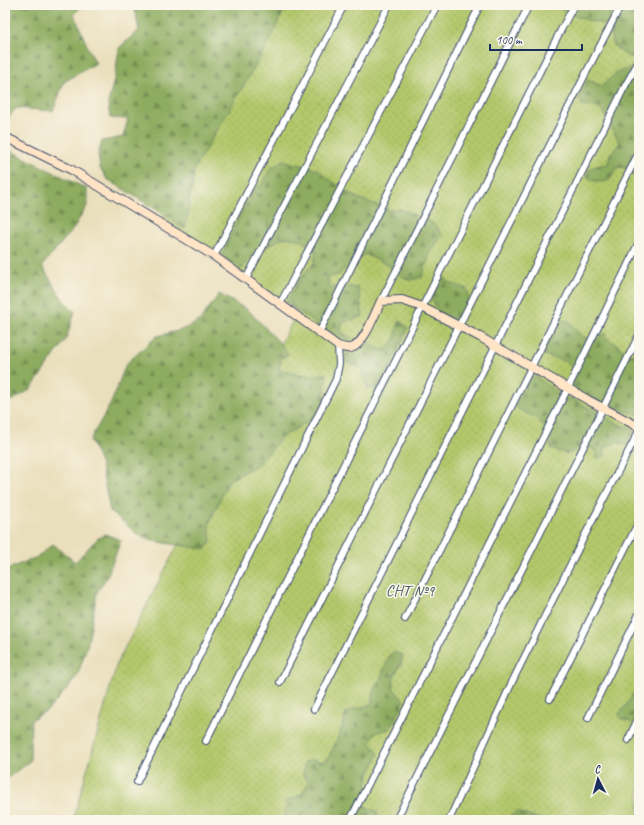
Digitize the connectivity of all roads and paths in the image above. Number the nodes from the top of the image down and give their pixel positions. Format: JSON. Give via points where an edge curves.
{"nodes":[{"id":1,"x":344,"y":5,"type":"edge"},
{"id":2,"x":389,"y":5,"type":"edge"},
{"id":3,"x":437,"y":5,"type":"edge"},
{"id":4,"x":480,"y":5,"type":"edge"},
{"id":5,"x":529,"y":5,"type":"edge"},
{"id":6,"x":574,"y":5,"type":"edge"},
{"id":7,"x":621,"y":5,"type":"edge"},
{"id":8,"x":639,"y":61,"type":"edge"},
{"id":9,"x":5,"y":137,"type":"edge"},
{"id":10,"x":639,"y":152,"type":"edge"},
{"id":11,"x":639,"y":242,"type":"edge"},
{"id":12,"x":214,"y":256,"type":"junction"},
{"id":13,"x":246,"y":279,"type":"junction"},
{"id":14,"x":381,"y":301,"type":"junction"},
{"id":15,"x":280,"y":304,"type":"junction"},
{"id":16,"x":422,"y":308,"type":"junction"},
{"id":17,"x":459,"y":326,"type":"junction"},
{"id":18,"x":319,"y":333,"type":"junction"},
{"id":19,"x":639,"y":335,"type":"edge"},
{"id":20,"x":338,"y":346,"type":"junction"},
{"id":21,"x":496,"y":346,"type":"junction"},
{"id":22,"x":532,"y":367,"type":"junction"},
{"id":23,"x":568,"y":388,"type":"junction"},
{"id":24,"x":603,"y":408,"type":"junction"},
{"id":25,"x":639,"y":427,"type":"edge"},
{"id":26,"x":639,"y":431,"type":"edge"},
{"id":27,"x":639,"y":521,"type":"edge"},
{"id":28,"x":639,"y":614,"type":"edge"},
{"id":29,"x":405,"y":619,"type":"dead end"},
{"id":30,"x":280,"y":682,"type":"dead end"},
{"id":31,"x":550,"y":699,"type":"dead end"},
{"id":32,"x":314,"y":709,"type":"dead end"},
{"id":33,"x":639,"y":717,"type":"edge"},
{"id":34,"x":588,"y":718,"type":"dead end"},
{"id":35,"x":628,"y":740,"type":"dead end"},
{"id":36,"x":206,"y":741,"type":"dead end"},
{"id":37,"x":137,"y":782,"type":"dead end"},
{"id":38,"x":350,"y":820,"type":"edge"},
{"id":39,"x":396,"y":820,"type":"edge"},
{"id":40,"x":449,"y":820,"type":"edge"}],
"edges":[{"from":1,"to":12,"type":"street"},
{"from":2,"to":13,"type":"street"},
{"from":3,"to":15,"type":"street"},
{"from":4,"to":18,"type":"street"},
{"from":5,"to":14,"type":"street"},
{"from":6,"to":16,"type":"street"},
{"from":7,"to":17,"type":"street"},
{"from":8,"to":21,"type":"street"},
{"from":9,"to":12,"type":"street","via":[[72,170]]},
{"from":10,"to":22,"type":"street"},
{"from":11,"to":23,"type":"street"},
{"from":12,"to":13,"type":"street"},
{"from":13,"to":15,"type":"street"},
{"from":14,"to":16,"type":"street","via":[[402,300]]},
{"from":14,"to":20,"type":"street","via":[[363,339],[350,348]]},
{"from":15,"to":18,"type":"street"},
{"from":16,"to":17,"type":"street"},
{"from":16,"to":36,"type":"street"},
{"from":17,"to":21,"type":"street"},
{"from":17,"to":30,"type":"street"},
{"from":18,"to":20,"type":"street"},
{"from":19,"to":24,"type":"street"},
{"from":20,"to":37,"type":"street","via":[[339,364],[336,379]]},
{"from":21,"to":22,"type":"street"},
{"from":21,"to":32,"type":"street"},
{"from":22,"to":23,"type":"street"},
{"from":22,"to":29,"type":"street"},
{"from":23,"to":24,"type":"street"},
{"from":23,"to":38,"type":"street"},
{"from":24,"to":25,"type":"street"},
{"from":24,"to":39,"type":"street"},
{"from":26,"to":40,"type":"street","via":[[513,680]]},
{"from":27,"to":31,"type":"street"},
{"from":28,"to":34,"type":"street"},
{"from":33,"to":35,"type":"street"}]}
